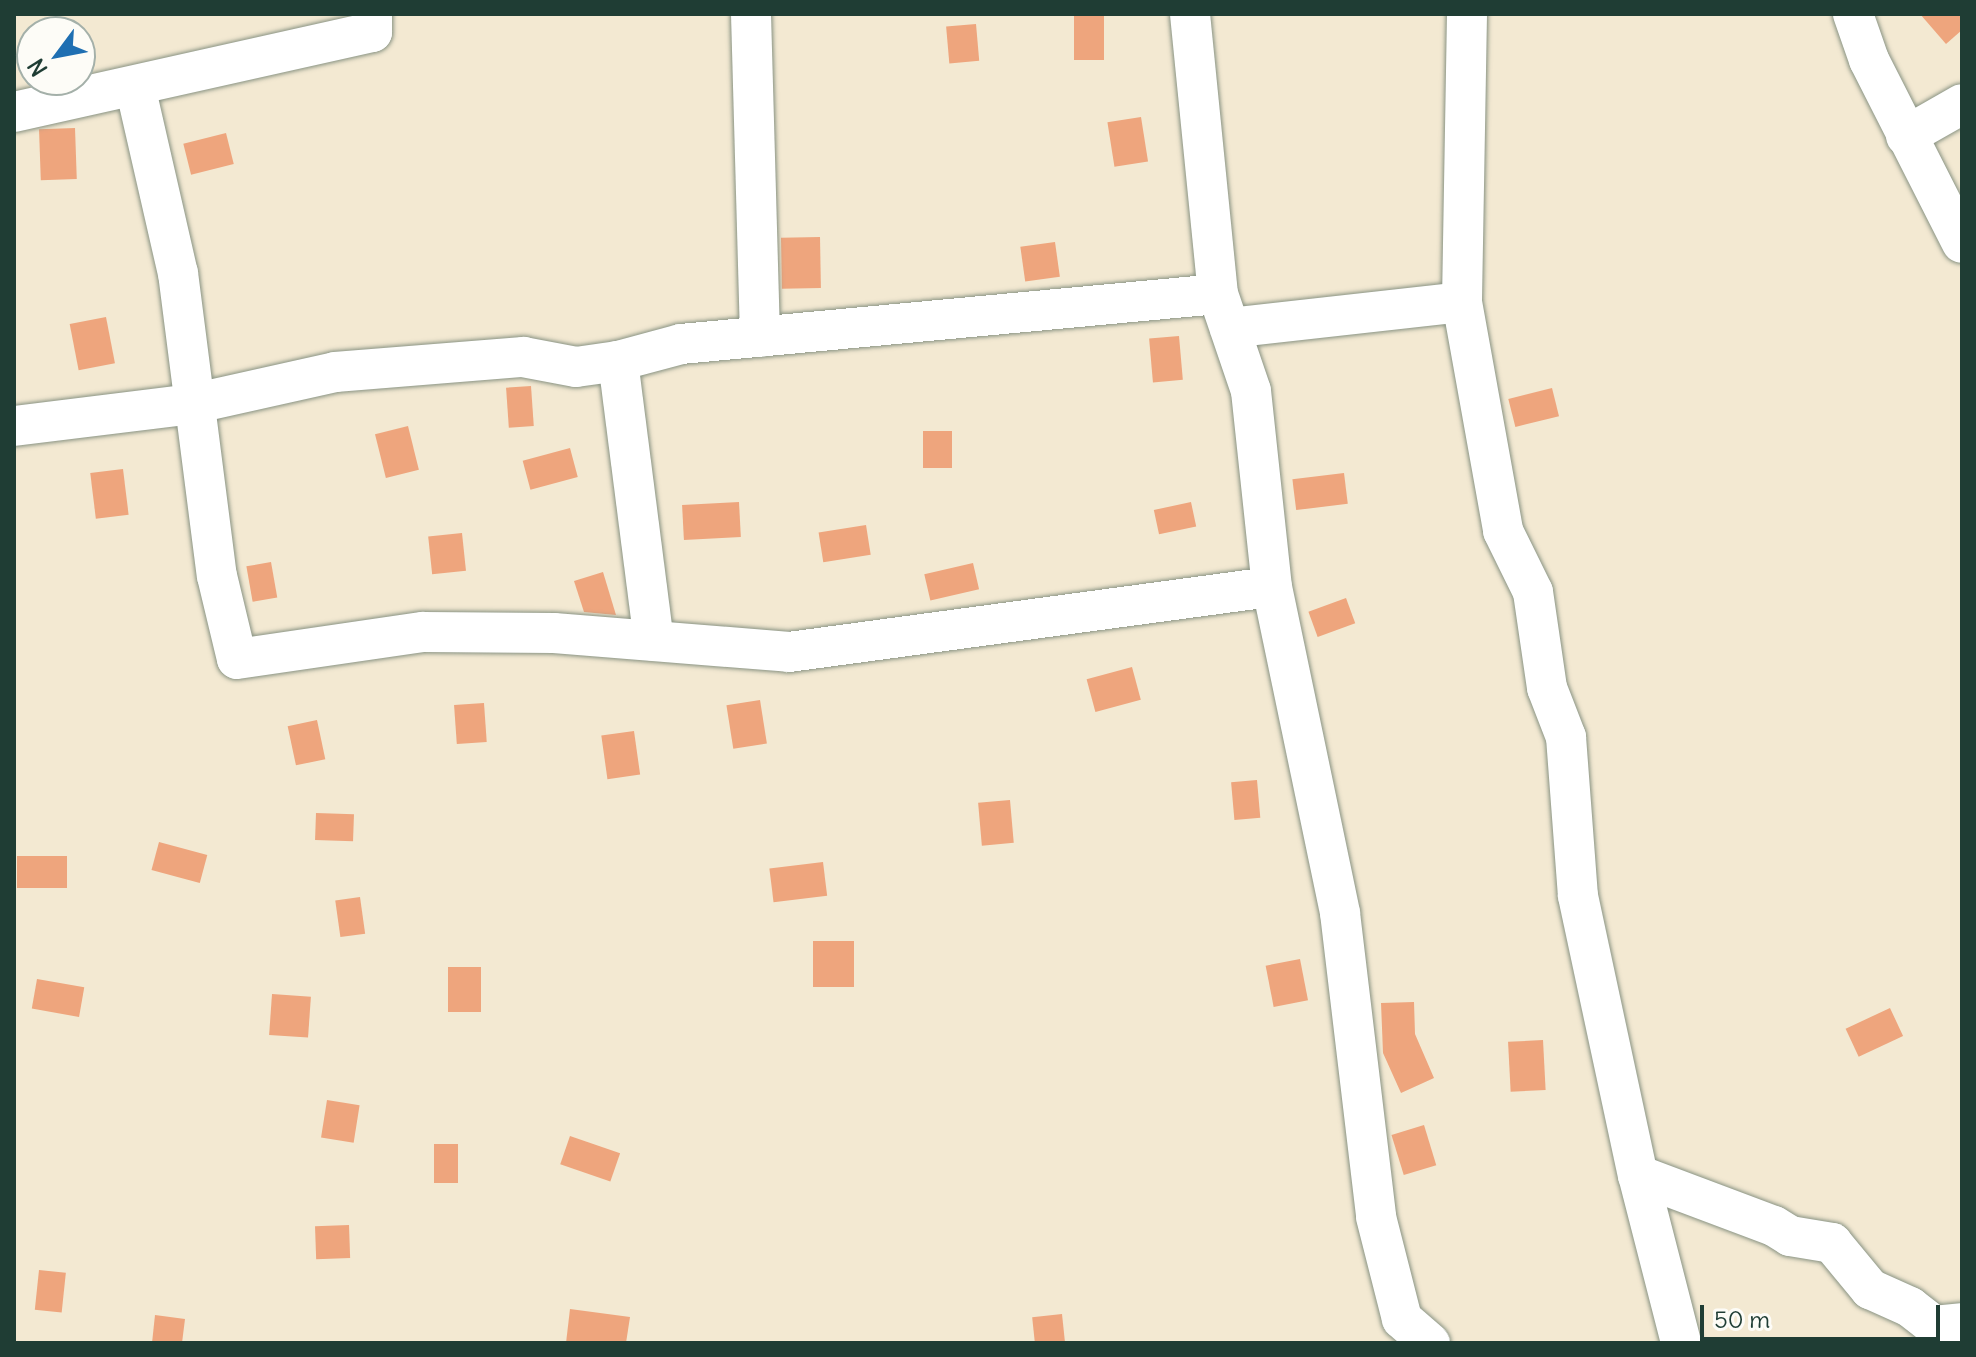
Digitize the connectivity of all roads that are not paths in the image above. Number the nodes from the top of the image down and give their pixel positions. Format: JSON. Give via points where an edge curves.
{"nodes":[{"id":1,"x":372,"y":14,"type":"edge"},
{"id":2,"x":751,"y":14,"type":"edge"},
{"id":3,"x":1190,"y":14,"type":"edge"},
{"id":4,"x":1467,"y":14,"type":"edge"},
{"id":5,"x":1853,"y":14,"type":"edge"},
{"id":6,"x":135,"y":86,"type":"junction"},
{"id":7,"x":1962,"y":104,"type":"edge"},
{"id":8,"x":14,"y":112,"type":"edge"},
{"id":9,"x":1906,"y":136,"type":"junction"},
{"id":10,"x":1962,"y":243,"type":"edge"},
{"id":11,"x":1462,"y":302,"type":"junction"},
{"id":12,"x":1224,"y":311,"type":"junction"},
{"id":13,"x":760,"y":337,"type":"junction"},
{"id":14,"x":618,"y":361,"type":"junction"},
{"id":15,"x":192,"y":404,"type":"junction"},
{"id":16,"x":14,"y":426,"type":"edge"},
{"id":17,"x":1272,"y":587,"type":"junction"},
{"id":18,"x":654,"y":641,"type":"junction"},
{"id":19,"x":1638,"y":1175,"type":"junction"},
{"id":20,"x":1962,"y":1323,"type":"edge"},
{"id":21,"x":1430,"y":1343,"type":"edge"},
{"id":22,"x":1681,"y":1343,"type":"edge"}],
"edges":[{"from":1,"to":6,"type":"street","via":[[372,32]]},
{"from":2,"to":13,"type":"street"},
{"from":3,"to":12,"type":"street"},
{"from":4,"to":11,"type":"street"},
{"from":5,"to":9,"type":"street"},
{"from":6,"to":8,"type":"street"},
{"from":6,"to":15,"type":"street","via":[[178,273]]},
{"from":7,"to":9,"type":"street"},
{"from":9,"to":10,"type":"street"},
{"from":11,"to":12,"type":"street"},
{"from":11,"to":19,"type":"street","via":[[1503,531],[1533,592],[1547,688],[1566,737],[1578,896]]},
{"from":12,"to":13,"type":"street"},
{"from":12,"to":17,"type":"street","via":[[1251,391]]},
{"from":13,"to":14,"type":"street","via":[[681,344]]},
{"from":14,"to":15,"type":"street","via":[[576,367],[523,357],[335,372]]},
{"from":14,"to":18,"type":"street"},
{"from":15,"to":16,"type":"street"},
{"from":15,"to":18,"type":"street","via":[[217,576],[237,659],[423,632],[554,633]]},
{"from":17,"to":18,"type":"street","via":[[789,652]]},
{"from":17,"to":21,"type":"street","via":[[1340,913],[1376,1217],[1402,1319]]},
{"from":19,"to":20,"type":"street","via":[[1790,1236],[1832,1243],[1870,1289],[1910,1307],[1934,1326]]},
{"from":19,"to":22,"type":"street"}]}
